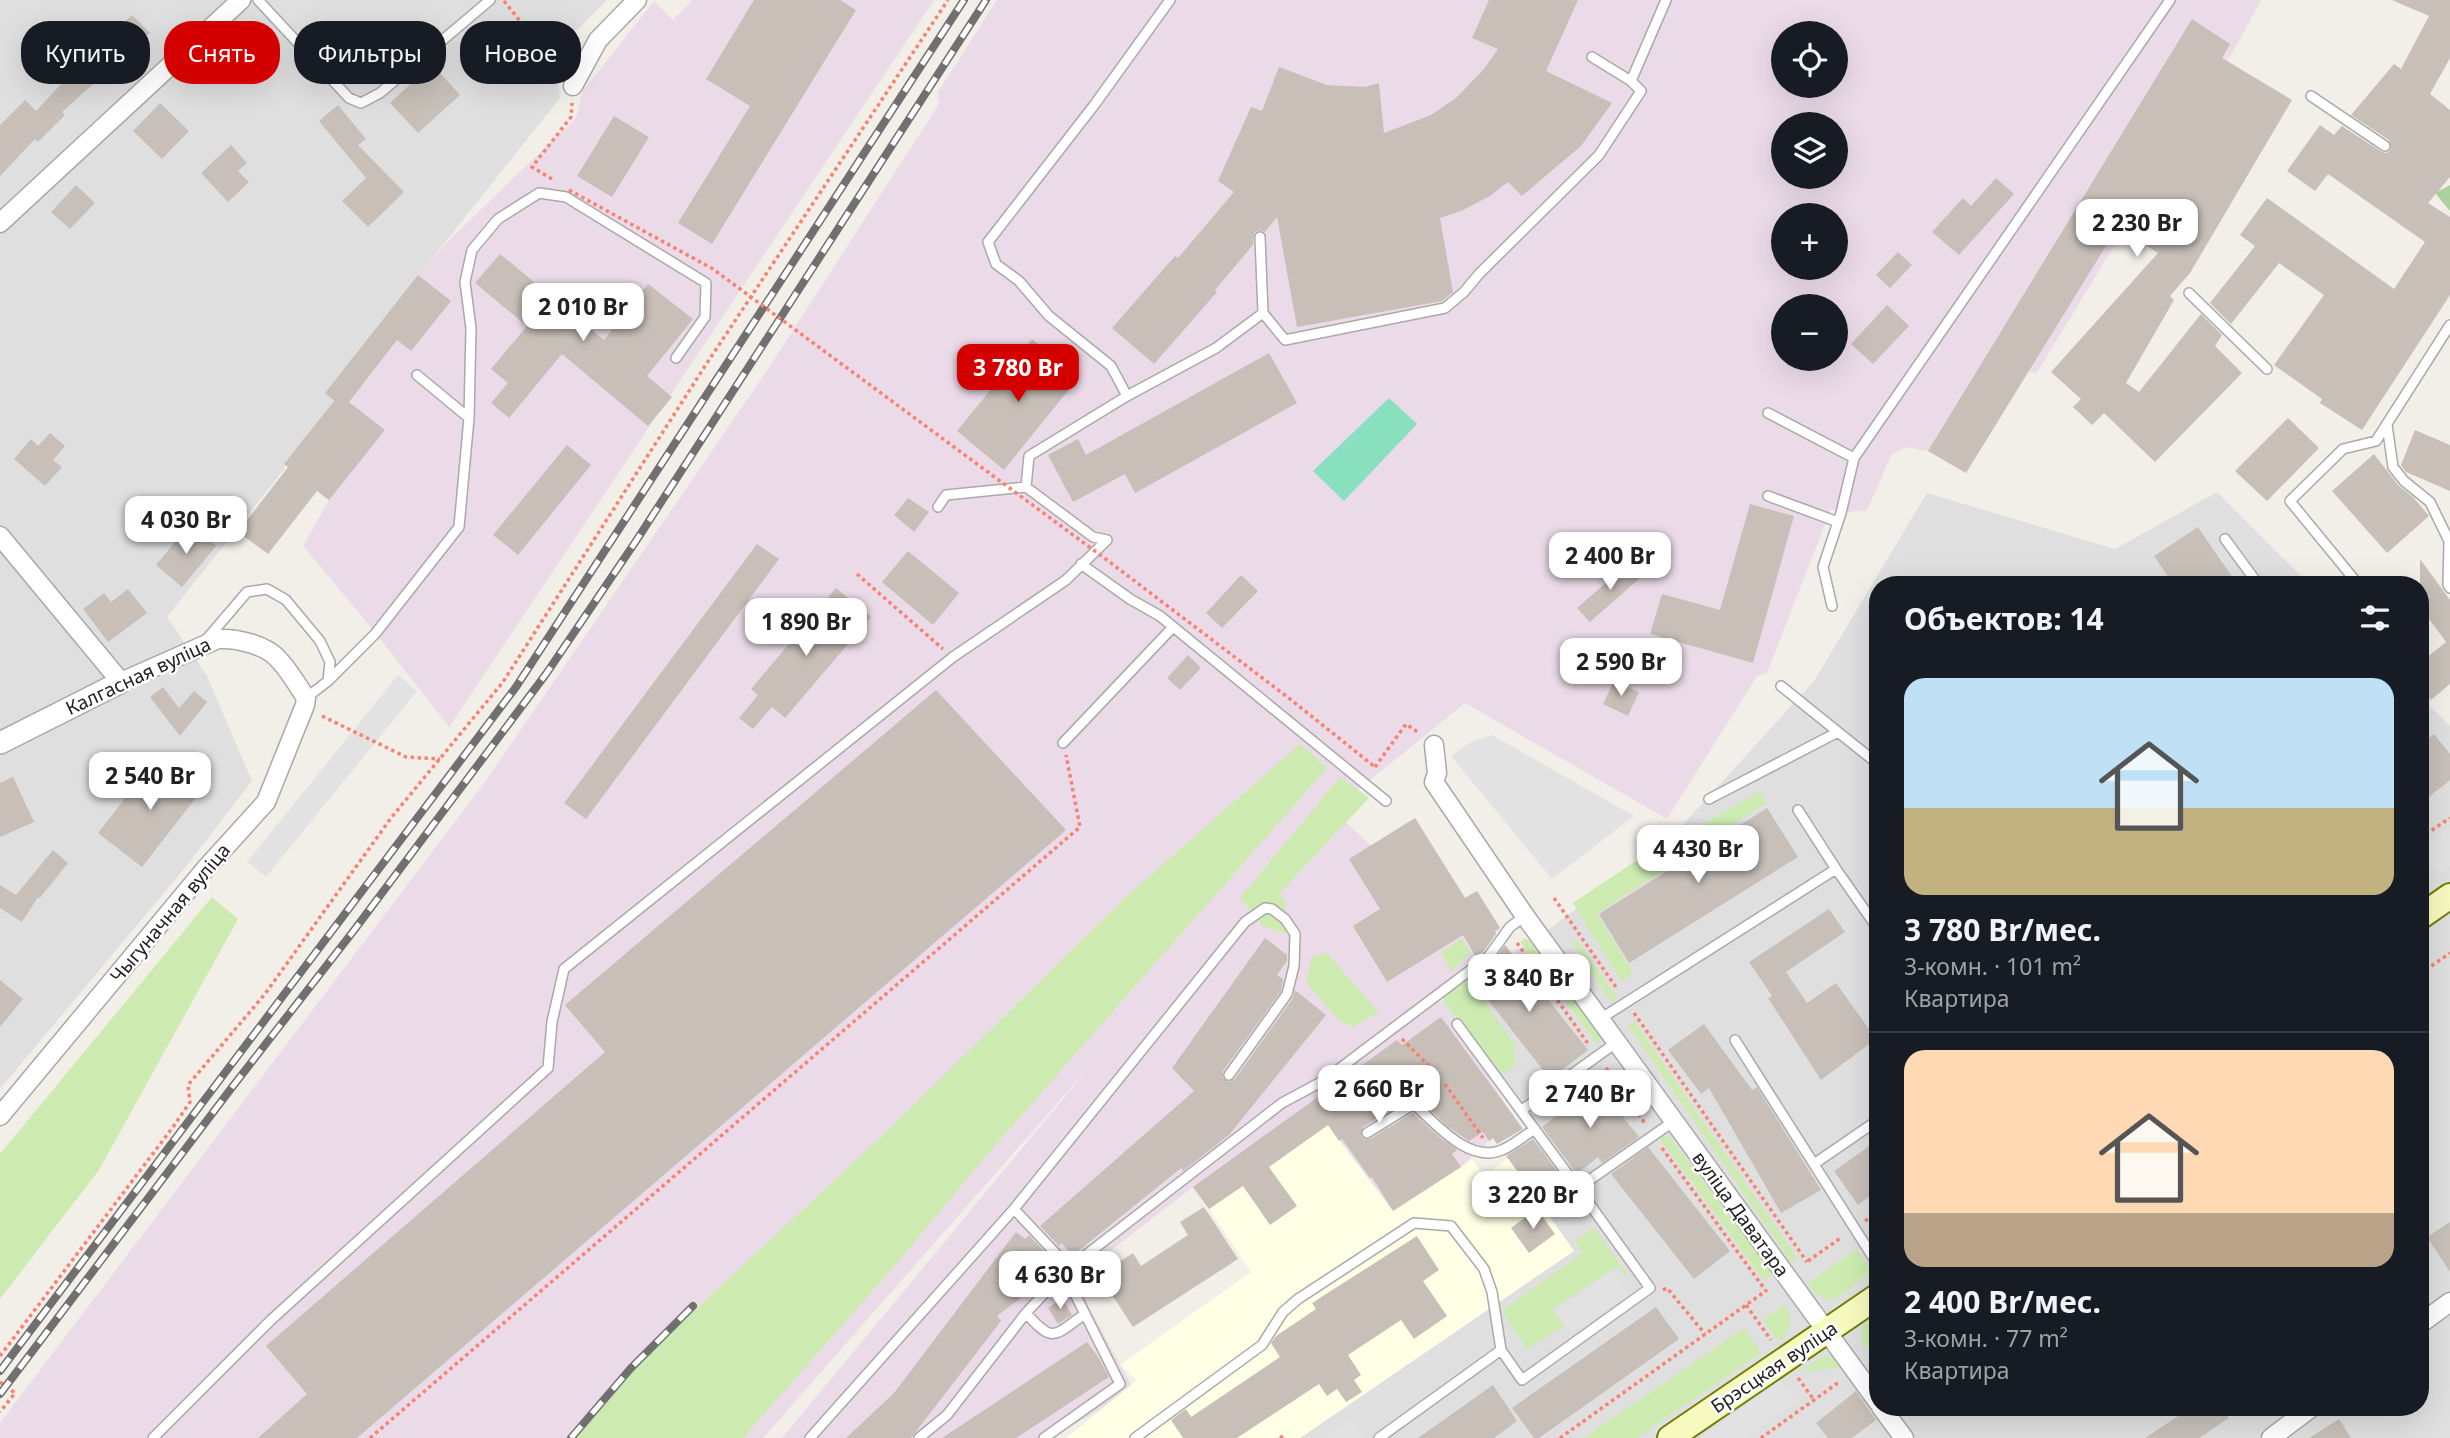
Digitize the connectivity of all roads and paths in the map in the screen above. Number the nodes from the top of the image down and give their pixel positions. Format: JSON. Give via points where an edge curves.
{"nodes":[{"id":1,"x":241,"y":0,"type":"edge"},
{"id":2,"x":258,"y":0,"type":"edge"},
{"id":3,"x":489,"y":0,"type":"edge"},
{"id":4,"x":504,"y":0,"type":"edge"},
{"id":5,"x":637,"y":0,"type":"edge"},
{"id":6,"x":948,"y":0,"type":"edge"},
{"id":7,"x":1170,"y":0,"type":"edge"},
{"id":8,"x":1666,"y":0,"type":"edge"},
{"id":9,"x":2170,"y":0,"type":"edge"},
{"id":10,"x":1592,"y":57,"type":"dead end"},
{"id":11,"x":1630,"y":80,"type":"junction"},
{"id":12,"x":573,"y":86,"type":"junction"},
{"id":13,"x":2311,"y":96,"type":"dead end"},
{"id":14,"x":2385,"y":146,"type":"dead end"},
{"id":15,"x":0,"y":223,"type":"edge"},
{"id":16,"x":1260,"y":237,"type":"dead end"},
{"id":17,"x":2189,"y":293,"type":"dead end"},
{"id":18,"x":1263,"y":313,"type":"junction"},
{"id":19,"x":2450,"y":325,"type":"edge"},
{"id":20,"x":2446,"y":336,"type":"edge"},
{"id":21,"x":676,"y":358,"type":"dead end"},
{"id":22,"x":2267,"y":369,"type":"dead end"},
{"id":23,"x":417,"y":375,"type":"dead end"},
{"id":24,"x":1127,"y":396,"type":"junction"},
{"id":25,"x":1768,"y":413,"type":"dead end"},
{"id":26,"x":469,"y":418,"type":"junction"},
{"id":27,"x":2387,"y":425,"type":"junction"},
{"id":28,"x":1854,"y":457,"type":"junction"},
{"id":29,"x":1026,"y":487,"type":"junction"},
{"id":30,"x":1768,"y":496,"type":"dead end"},
{"id":31,"x":938,"y":507,"type":"dead end"},
{"id":32,"x":1838,"y":522,"type":"junction"},
{"id":33,"x":0,"y":536,"type":"edge"},
{"id":34,"x":2225,"y":539,"type":"dead end"},
{"id":35,"x":1081,"y":564,"type":"junction"},
{"id":36,"x":857,"y":574,"type":"dead end"},
{"id":37,"x":2252,"y":576,"type":"edge"},
{"id":38,"x":2351,"y":576,"type":"edge"},
{"id":39,"x":2450,"y":588,"type":"edge"},
{"id":40,"x":1832,"y":606,"type":"dead end"},
{"id":41,"x":1174,"y":627,"type":"junction"},
{"id":42,"x":200,"y":647,"type":"junction"},
{"id":43,"x":953,"y":657,"type":"junction"},
{"id":44,"x":328,"y":681,"type":"junction"},
{"id":45,"x":121,"y":682,"type":"junction"},
{"id":46,"x":1781,"y":686,"type":"dead end"},
{"id":47,"x":306,"y":701,"type":"junction"},
{"id":48,"x":1838,"y":732,"type":"junction"},
{"id":49,"x":0,"y":743,"type":"edge"},
{"id":50,"x":1063,"y":743,"type":"joint"},
{"id":51,"x":1434,"y":745,"type":"joint"},
{"id":52,"x":1869,"y":757,"type":"edge"},
{"id":53,"x":440,"y":759,"type":"junction"},
{"id":54,"x":1709,"y":799,"type":"dead end"},
{"id":55,"x":1386,"y":801,"type":"dead end"},
{"id":56,"x":1798,"y":810,"type":"dead end"},
{"id":57,"x":2450,"y":818,"type":"edge"},
{"id":58,"x":2429,"y":832,"type":"edge"},
{"id":59,"x":1836,"y":869,"type":"junction"},
{"id":60,"x":2450,"y":896,"type":"edge"},
{"id":61,"x":1554,"y":898,"type":"dead end"},
{"id":62,"x":2429,"y":911,"type":"edge"},
{"id":63,"x":1525,"y":916,"type":"junction"},
{"id":64,"x":1869,"y":916,"type":"edge"},
{"id":65,"x":2450,"y":953,"type":"edge"},
{"id":66,"x":2429,"y":968,"type":"edge"},
{"id":67,"x":1626,"y":1002,"type":"junction"},
{"id":68,"x":1600,"y":1019,"type":"junction"},
{"id":69,"x":1457,"y":1024,"type":"dead end"},
{"id":70,"x":1735,"y":1040,"type":"dead end"},
{"id":71,"x":1617,"y":1042,"type":"junction"},
{"id":72,"x":1229,"y":1075,"type":"dead end"},
{"id":73,"x":1431,"y":1082,"type":"dead end"},
{"id":74,"x":1414,"y":1104,"type":"junction"},
{"id":75,"x":1522,"y":1110,"type":"junction"},
{"id":76,"x":0,"y":1116,"type":"edge"},
{"id":77,"x":1674,"y":1121,"type":"junction"},
{"id":78,"x":1869,"y":1126,"type":"edge"},
{"id":79,"x":1535,"y":1129,"type":"junction"},
{"id":80,"x":1367,"y":1133,"type":"dead end"},
{"id":81,"x":1814,"y":1164,"type":"junction"},
{"id":82,"x":1578,"y":1188,"type":"junction"},
{"id":83,"x":1014,"y":1209,"type":"junction"},
{"id":84,"x":1869,"y":1218,"type":"edge"},
{"id":85,"x":1854,"y":1228,"type":"junction"},
{"id":86,"x":1869,"y":1251,"type":"edge"},
{"id":87,"x":1807,"y":1262,"type":"junction"},
{"id":88,"x":1064,"y":1272,"type":"junction"},
{"id":89,"x":1786,"y":1276,"type":"junction"},
{"id":90,"x":1869,"y":1302,"type":"edge"},
{"id":91,"x":2450,"y":1302,"type":"edge"},
{"id":92,"x":1026,"y":1313,"type":"junction"},
{"id":93,"x":1085,"y":1314,"type":"junction"},
{"id":94,"x":2429,"y":1317,"type":"edge"},
{"id":95,"x":1826,"y":1332,"type":"junction"},
{"id":96,"x":1500,"y":1350,"type":"junction"},
{"id":97,"x":0,"y":1356,"type":"edge"},
{"id":98,"x":1854,"y":1371,"type":"junction"},
{"id":99,"x":0,"y":1382,"type":"edge"},
{"id":100,"x":1869,"y":1390,"type":"edge"},
{"id":101,"x":0,"y":1412,"type":"edge"},
{"id":102,"x":1888,"y":1416,"type":"edge"},
{"id":103,"x":2300,"y":1416,"type":"edge"},
{"id":104,"x":153,"y":1438,"type":"edge"},
{"id":105,"x":370,"y":1438,"type":"edge"},
{"id":106,"x":810,"y":1438,"type":"edge"},
{"id":107,"x":919,"y":1438,"type":"edge"},
{"id":108,"x":1044,"y":1438,"type":"edge"},
{"id":109,"x":1135,"y":1438,"type":"edge"},
{"id":110,"x":1379,"y":1438,"type":"edge"},
{"id":111,"x":1560,"y":1438,"type":"edge"},
{"id":112,"x":1670,"y":1438,"type":"edge"},
{"id":113,"x":1761,"y":1438,"type":"edge"},
{"id":114,"x":1904,"y":1438,"type":"edge"},
{"id":115,"x":2271,"y":1438,"type":"edge"}],
"edges":[{"from":1,"to":15,"type":"street"},
{"from":2,"to":3,"type":"lane","via":[[349,98],[361,103],[380,93]]},
{"from":4,"to":12,"type":"path"},
{"from":5,"to":12,"type":"street","via":[[598,40]]},
{"from":6,"to":53,"type":"path","via":[[503,682]]},
{"from":7,"to":24,"type":"lane","via":[[988,242],[996,264],[1019,281],[1049,316],[1111,366]]},
{"from":8,"to":11,"type":"lane"},
{"from":9,"to":28,"type":"lane"},
{"from":10,"to":11,"type":"lane"},
{"from":11,"to":18,"type":"lane","via":[[1641,91],[1599,155],[1445,308],[1285,340]]},
{"from":12,"to":51,"type":"path","bridge":true,"via":[[570,117],[532,167],[713,269],[1107,560],[1375,767],[1406,724]]},
{"from":13,"to":14,"type":"lane"},
{"from":16,"to":18,"type":"lane"},
{"from":17,"to":22,"type":"lane"},
{"from":18,"to":24,"type":"lane","via":[[1216,348]]},
{"from":19,"to":20,"type":"lane"},
{"from":20,"to":27,"type":"lane"},
{"from":21,"to":26,"type":"lane","via":[[705,317],[706,283],[566,197],[539,193],[498,219],[472,250],[465,282],[471,328]]},
{"from":23,"to":26,"type":"lane"},
{"from":24,"to":29,"type":"lane","via":[[1029,456]]},
{"from":25,"to":28,"type":"lane"},
{"from":26,"to":44,"type":"lane","via":[[459,527],[375,634]]},
{"from":27,"to":38,"type":"lane","via":[[2376,441],[2343,449],[2290,501]]},
{"from":27,"to":39,"type":"lane","via":[[2393,467],[2430,502],[2449,541]]},
{"from":28,"to":32,"type":"lane"},
{"from":29,"to":31,"type":"lane","via":[[946,495]]},
{"from":29,"to":35,"type":"lane","via":[[1093,537],[1107,540]]},
{"from":30,"to":32,"type":"lane"},
{"from":32,"to":40,"type":"lane","via":[[1823,567]]},
{"from":33,"to":45,"type":"street"},
{"from":34,"to":37,"type":"lane"},
{"from":35,"to":41,"type":"lane"},
{"from":35,"to":43,"type":"lane","via":[[1066,580]]},
{"from":36,"to":43,"type":"path"},
{"from":41,"to":50,"type":"lane"},
{"from":41,"to":55,"type":"lane"},
{"from":42,"to":44,"type":"lane","via":[[247,592],[267,589],[286,600],[320,642],[330,663]]},
{"from":42,"to":45,"type":"street","name":"Калгасная вуліца"},
{"from":42,"to":47,"type":"street","name":"Калгасная вуліца","via":[[233,638],[260,648],[279,659]]},
{"from":43,"to":104,"type":"lane","via":[[564,969],[548,1068],[271,1320]]},
{"from":44,"to":47,"type":"lane"},
{"from":45,"to":49,"type":"street","name":"Калгасная вуліца"},
{"from":46,"to":48,"type":"lane"},
{"from":47,"to":53,"type":"path","via":[[330,722],[406,757]]},
{"from":47,"to":76,"type":"street","name":"Чыгуначная вуліца","via":[[266,802],[206,867]]},
{"from":48,"to":52,"type":"lane"},
{"from":48,"to":54,"type":"lane"},
{"from":50,"to":105,"type":"path","via":[[1080,827]]},
{"from":51,"to":63,"type":"street","name":"вуліца Даватара","via":[[1434,782]]},
{"from":53,"to":97,"type":"path","via":[[391,818],[265,993],[188,1085],[190,1102],[173,1127]]},
{"from":56,"to":59,"type":"lane"},
{"from":57,"to":58,"type":"path"},
{"from":59,"to":64,"type":"lane"},
{"from":59,"to":67,"type":"lane"},
{"from":60,"to":62,"type":"main road"},
{"from":61,"to":67,"type":"path"},
{"from":63,"to":68,"type":"street","name":"вуліца Даватара"},
{"from":63,"to":88,"type":"lane","via":[[1510,927],[1489,956],[1323,1081],[1282,1103]]},
{"from":65,"to":66,"type":"path"},
{"from":67,"to":68,"type":"lane"},
{"from":67,"to":87,"type":"path"},
{"from":68,"to":71,"type":"street","name":"вуліца Даватара"},
{"from":69,"to":75,"type":"lane"},
{"from":70,"to":81,"type":"lane"},
{"from":71,"to":75,"type":"lane"},
{"from":71,"to":77,"type":"street","name":"вуліца Даватара"},
{"from":72,"to":83,"type":"lane","via":[[1287,994],[1296,934],[1272,909],[1265,908],[1245,922]]},
{"from":73,"to":74,"type":"lane"},
{"from":74,"to":79,"type":"lane","via":[[1455,1142],[1478,1150],[1501,1151]]},
{"from":74,"to":80,"type":"lane"},
{"from":75,"to":79,"type":"lane"},
{"from":77,"to":82,"type":"lane"},
{"from":77,"to":89,"type":"street","name":"вуліца Даватара"},
{"from":78,"to":81,"type":"lane"},
{"from":79,"to":82,"type":"lane"},
{"from":81,"to":85,"type":"lane"},
{"from":82,"to":96,"type":"lane","via":[[1650,1289],[1522,1380]]},
{"from":83,"to":88,"type":"lane","via":[[1062,1260]]},
{"from":83,"to":106,"type":"lane"},
{"from":84,"to":85,"type":"path"},
{"from":85,"to":86,"type":"lane"},
{"from":85,"to":87,"type":"path"},
{"from":87,"to":89,"type":"path"},
{"from":88,"to":92,"type":"lane"},
{"from":88,"to":93,"type":"lane"},
{"from":89,"to":95,"type":"street","name":"вуліца Даватара"},
{"from":89,"to":111,"type":"path"},
{"from":90,"to":95,"type":"main road","name":"Брэсцкая вуліца"},
{"from":91,"to":94,"type":"street"},
{"from":92,"to":93,"type":"lane","via":[[1050,1335]]},
{"from":92,"to":107,"type":"lane","via":[[947,1415]]},
{"from":93,"to":108,"type":"lane","via":[[1119,1384]]},
{"from":95,"to":98,"type":"street","name":"вуліца Даватара"},
{"from":95,"to":112,"type":"main road","name":"Брэсцкая вуліца"},
{"from":96,"to":109,"type":"lane","via":[[1492,1292],[1483,1269],[1451,1226],[1414,1223],[1298,1299],[1283,1312],[1262,1345]]},
{"from":96,"to":110,"type":"lane"},
{"from":98,"to":100,"type":"street","name":"вуліца Даватара"},
{"from":98,"to":113,"type":"path"},
{"from":99,"to":101,"type":"path","via":[[15,1393]]},
{"from":102,"to":114,"type":"street"},
{"from":103,"to":115,"type":"street"}]}
